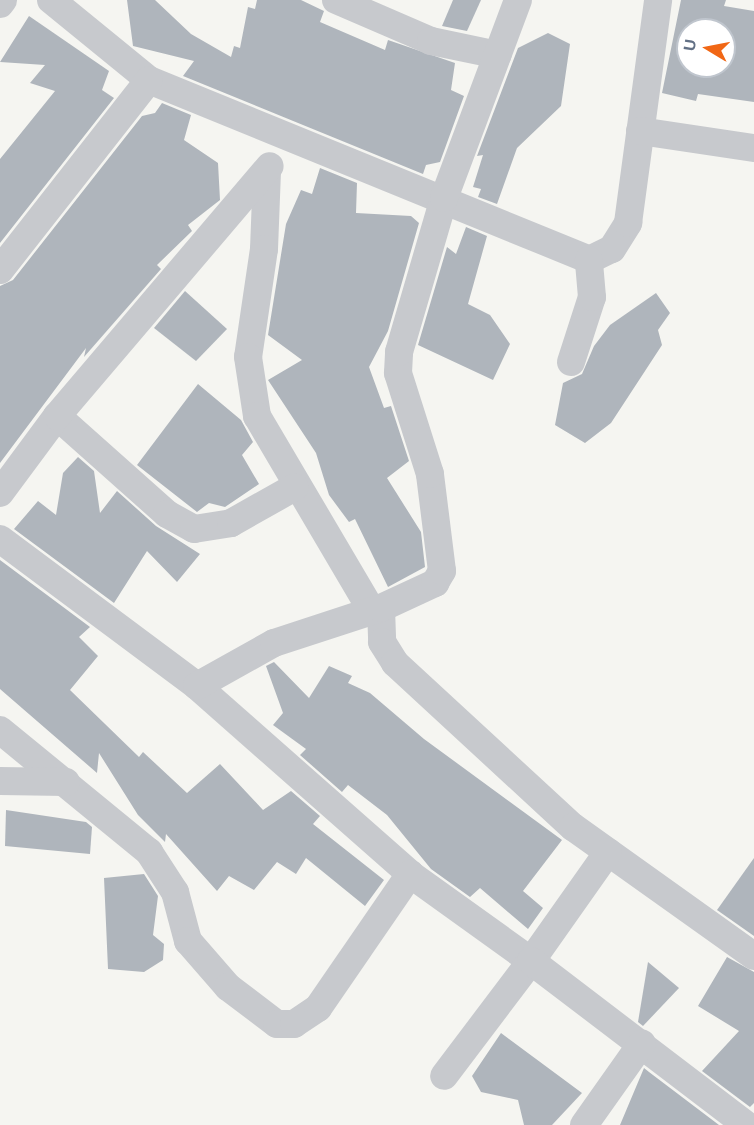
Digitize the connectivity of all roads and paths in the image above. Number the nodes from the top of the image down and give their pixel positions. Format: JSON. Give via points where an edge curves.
{"nodes":[{"id":1,"x":3,"y":0,"type":"edge"},
{"id":2,"x":51,"y":0,"type":"edge"},
{"id":3,"x":336,"y":0,"type":"edge"},
{"id":4,"x":518,"y":0,"type":"edge"},
{"id":5,"x":658,"y":0,"type":"edge"},
{"id":6,"x":0,"y":4,"type":"edge"},
{"id":7,"x":378,"y":9,"type":"edge"},
{"id":8,"x":498,"y":55,"type":"junction"},
{"id":9,"x":148,"y":80,"type":"junction"},
{"id":10,"x":640,"y":131,"type":"junction"},
{"id":11,"x":287,"y":140,"type":"junction"},
{"id":12,"x":754,"y":148,"type":"edge"},
{"id":13,"x":267,"y":171,"type":"junction"},
{"id":14,"x":444,"y":198,"type":"junction"},
{"id":15,"x":589,"y":260,"type":"junction"},
{"id":16,"x":0,"y":270,"type":"edge"},
{"id":17,"x":571,"y":362,"type":"dead end"},
{"id":18,"x":57,"y":416,"type":"junction"},
{"id":19,"x":296,"y":487,"type":"junction"},
{"id":20,"x":0,"y":493,"type":"edge"},
{"id":21,"x":0,"y":539,"type":"edge"},
{"id":22,"x":376,"y":608,"type":"junction"},
{"id":23,"x":197,"y":686,"type":"junction"},
{"id":24,"x":0,"y":730,"type":"edge"},
{"id":25,"x":0,"y":781,"type":"edge"},
{"id":26,"x":66,"y":782,"type":"junction"},
{"id":27,"x":608,"y":852,"type":"junction"},
{"id":28,"x":410,"y":874,"type":"junction"},
{"id":29,"x":754,"y":956,"type":"edge"},
{"id":30,"x":531,"y":961,"type":"junction"},
{"id":31,"x":642,"y":1043,"type":"junction"},
{"id":32,"x":444,"y":1076,"type":"dead end"},
{"id":33,"x":584,"y":1125,"type":"edge"},
{"id":34,"x":746,"y":1125,"type":"edge"}],
"edges":[{"from":1,"to":6,"type":"street"},
{"from":2,"to":9,"type":"street"},
{"from":3,"to":7,"type":"street"},
{"from":4,"to":8,"type":"street"},
{"from":5,"to":10,"type":"street"},
{"from":7,"to":8,"type":"street","via":[[431,41]]},
{"from":8,"to":14,"type":"street"},
{"from":9,"to":11,"type":"street"},
{"from":9,"to":16,"type":"street"},
{"from":10,"to":12,"type":"street"},
{"from":10,"to":15,"type":"street","via":[[628,223],[612,249]]},
{"from":11,"to":13,"type":"street"},
{"from":11,"to":14,"type":"street"},
{"from":13,"to":18,"type":"street"},
{"from":13,"to":19,"type":"street","via":[[264,249],[248,357],[257,416]]},
{"from":14,"to":15,"type":"street"},
{"from":14,"to":22,"type":"street","via":[[403,327],[398,373],[430,474],[444,560],[435,583]]},
{"from":15,"to":17,"type":"street","via":[[592,297]]},
{"from":18,"to":19,"type":"street","via":[[167,514],[194,529],[231,523]]},
{"from":18,"to":20,"type":"street"},
{"from":19,"to":22,"type":"street"},
{"from":21,"to":23,"type":"street"},
{"from":22,"to":23,"type":"street","via":[[274,643]]},
{"from":22,"to":27,"type":"street","via":[[382,642],[395,663],[573,827]]},
{"from":23,"to":28,"type":"street"},
{"from":24,"to":26,"type":"street"},
{"from":25,"to":26,"type":"street"},
{"from":26,"to":28,"type":"street","via":[[150,852],[175,892],[188,941],[228,987],[278,1024],[294,1024],[318,1008]]},
{"from":27,"to":29,"type":"street"},
{"from":27,"to":30,"type":"street"},
{"from":28,"to":30,"type":"street"},
{"from":30,"to":31,"type":"street"},
{"from":30,"to":32,"type":"street"},
{"from":31,"to":33,"type":"street"},
{"from":31,"to":34,"type":"street"}]}
